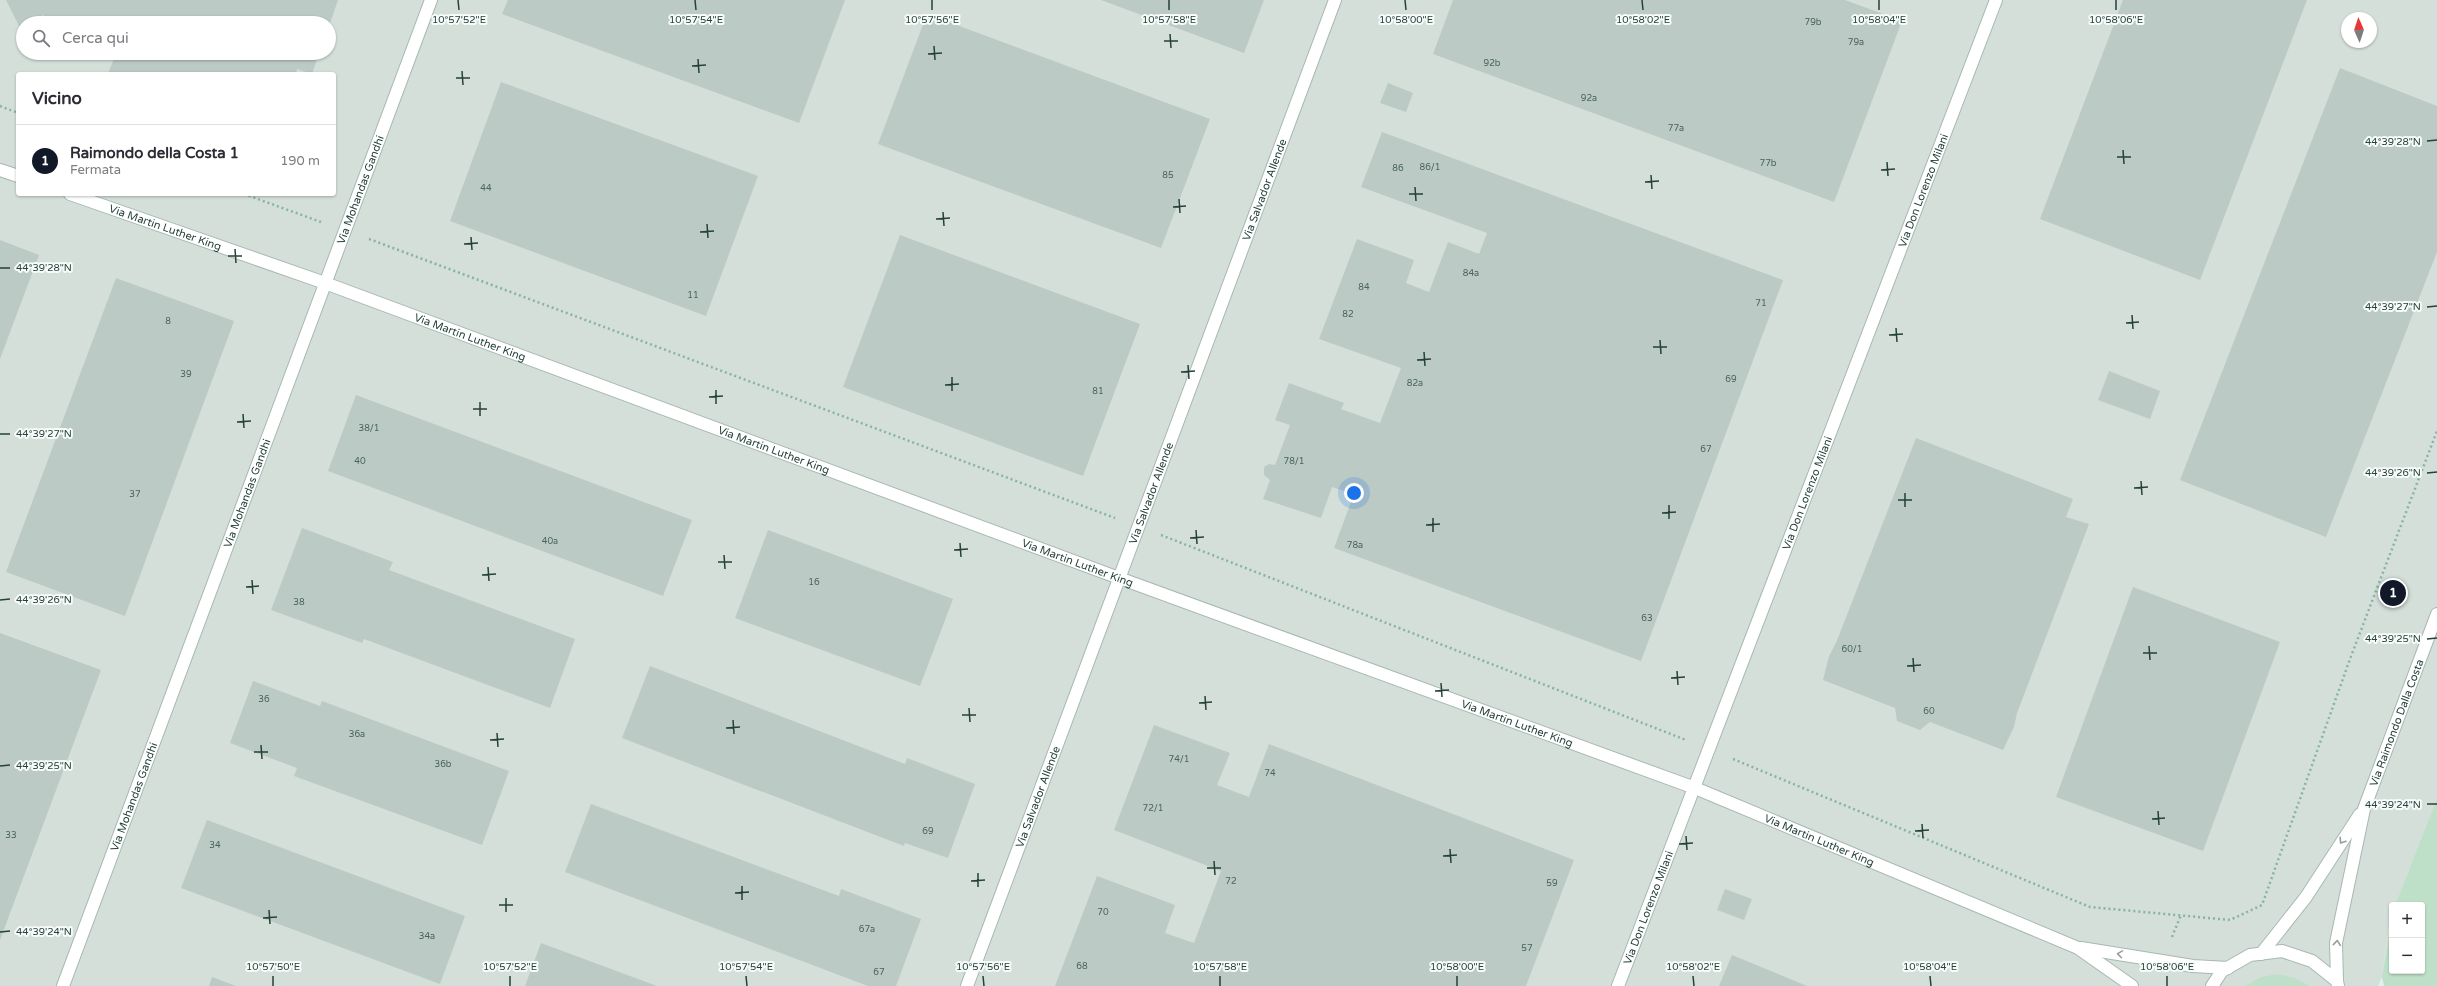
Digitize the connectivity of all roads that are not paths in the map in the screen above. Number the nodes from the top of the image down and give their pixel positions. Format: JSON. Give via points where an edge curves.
{"nodes":[{"id":1,"x":430,"y":0,"type":"edge"},
{"id":2,"x":1335,"y":0,"type":"edge"},
{"id":3,"x":1996,"y":0,"type":"edge"},
{"id":4,"x":0,"y":170,"type":"edge"},
{"id":5,"x":16,"y":175,"type":"edge"},
{"id":6,"x":76,"y":196,"type":"edge"},
{"id":7,"x":325,"y":283,"type":"junction"},
{"id":8,"x":1119,"y":578,"type":"junction"},
{"id":9,"x":2437,"y":614,"type":"edge"},
{"id":10,"x":1695,"y":788,"type":"junction"},
{"id":11,"x":2364,"y":809,"type":"junction"},
{"id":12,"x":2078,"y":948,"type":"junction"},
{"id":13,"x":2261,"y":954,"type":"junction"},
{"id":14,"x":2228,"y":968,"type":"junction"},
{"id":15,"x":2338,"y":984,"type":"edge"},
{"id":16,"x":63,"y":986,"type":"edge"},
{"id":17,"x":967,"y":986,"type":"edge"},
{"id":18,"x":1618,"y":986,"type":"edge"},
{"id":19,"x":2132,"y":986,"type":"edge"},
{"id":20,"x":2212,"y":986,"type":"edge"}],
"edges":[{"from":1,"to":7,"type":"street","name":"Via Mohandas Gandhi"},
{"from":2,"to":8,"type":"street","name":"Via Salvador Allende"},
{"from":3,"to":10,"type":"street","name":"Via Don Lorenzo Milani"},
{"from":4,"to":5,"type":"street"},
{"from":6,"to":7,"type":"street","name":"Via Martin Luther King"},
{"from":7,"to":8,"type":"street","name":"Via Martin Luther King"},
{"from":7,"to":16,"type":"street","name":"Via Mohandas Gandhi"},
{"from":8,"to":10,"type":"street","name":"Via Martin Luther King"},
{"from":8,"to":17,"type":"street","name":"Via Salvador Allende"},
{"from":9,"to":11,"type":"street","name":"Via Raimondo Dalla Costa"},
{"from":10,"to":12,"type":"street","name":"Via Martin Luther King"},
{"from":10,"to":18,"type":"street","name":"Via Don Lorenzo Milani"},
{"from":11,"to":13,"type":"street","one_way":true,"via":[[2306,897]]},
{"from":15,"to":11,"type":"street","one_way":true,"via":[[2336,943]]},
{"from":14,"to":12,"type":"street","one_way":true,"via":[[2193,966]]},
{"from":12,"to":19,"type":"street"},
{"from":13,"to":14,"type":"street","via":[[2250,955]]},
{"from":13,"to":15,"type":"street","via":[[2282,951],[2312,961]]},
{"from":14,"to":20,"type":"street","via":[[2222,971]]}]}
